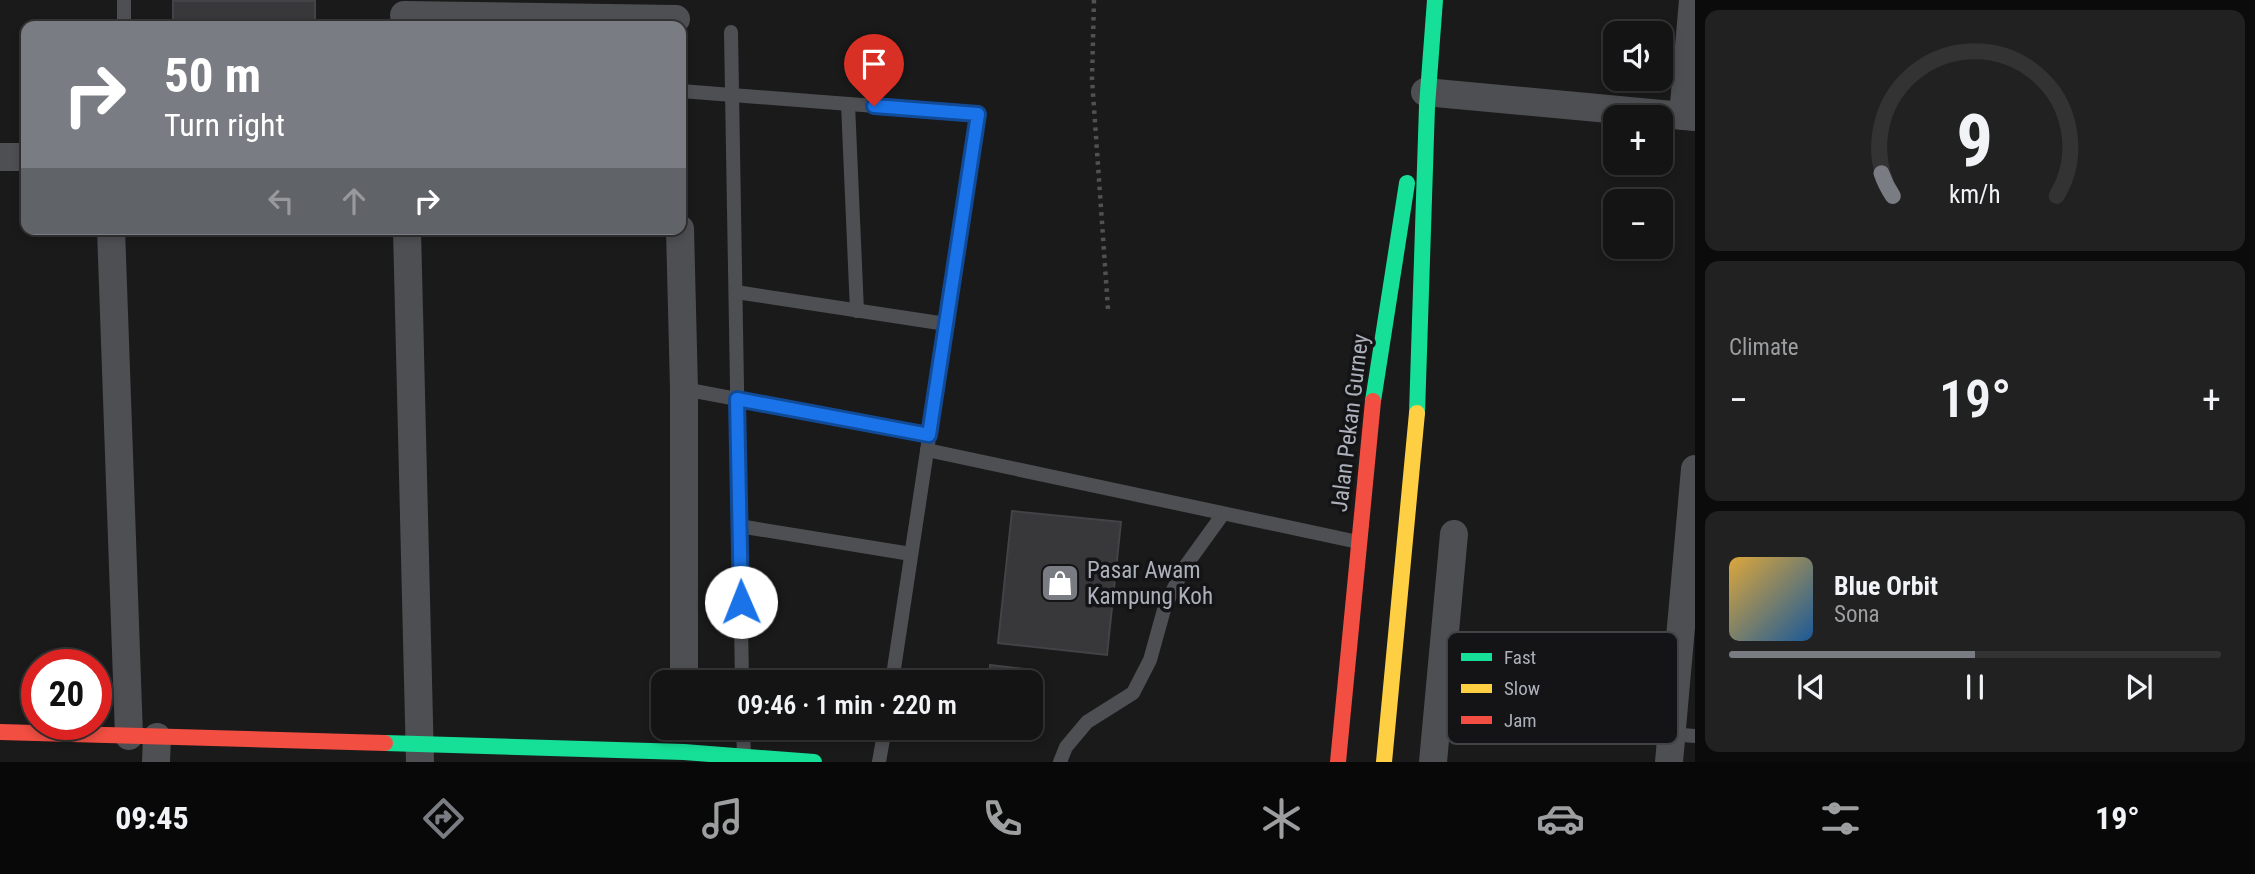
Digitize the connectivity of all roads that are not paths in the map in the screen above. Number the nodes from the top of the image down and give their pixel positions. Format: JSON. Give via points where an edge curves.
{"nodes":[{"id":1,"x":124,"y":0,"type":"edge"},
{"id":2,"x":1435,"y":0,"type":"edge"},
{"id":3,"x":1693,"y":0,"type":"edge"},
{"id":4,"x":404,"y":14,"type":"edge"},
{"id":5,"x":676,"y":15,"type":"edge"},
{"id":6,"x":124,"y":21,"type":"edge"},
{"id":7,"x":731,"y":32,"type":"dead end"},
{"id":8,"x":686,"y":91,"type":"edge"},
{"id":9,"x":1425,"y":92,"type":"junction"},
{"id":10,"x":732,"y":94,"type":"junction"},
{"id":11,"x":848,"y":104,"type":"junction"},
{"id":12,"x":1689,"y":116,"type":"edge"},
{"id":13,"x":0,"y":157,"type":"edge"},
{"id":14,"x":21,"y":157,"type":"edge"},
{"id":15,"x":111,"y":235,"type":"edge"},
{"id":16,"x":407,"y":235,"type":"edge"},
{"id":17,"x":680,"y":235,"type":"edge"},
{"id":18,"x":736,"y":292,"type":"junction"},
{"id":19,"x":857,"y":311,"type":"junction"},
{"id":20,"x":946,"y":324,"type":"junction"},
{"id":21,"x":684,"y":388,"type":"junction"},
{"id":22,"x":737,"y":399,"type":"junction"},
{"id":23,"x":929,"y":435,"type":"junction"},
{"id":24,"x":927,"y":450,"type":"junction"},
{"id":25,"x":1695,"y":469,"type":"edge"},
{"id":26,"x":1695,"y":477,"type":"edge"},
{"id":27,"x":1223,"y":514,"type":"junction"},
{"id":28,"x":740,"y":526,"type":"junction"},
{"id":29,"x":1454,"y":534,"type":"dead end"},
{"id":30,"x":1359,"y":543,"type":"junction"},
{"id":31,"x":911,"y":554,"type":"junction"},
{"id":32,"x":1357,"y":565,"type":"junction"},
{"id":33,"x":1404,"y":572,"type":"junction"},
{"id":34,"x":1689,"y":608,"type":"edge"},
{"id":35,"x":684,"y":670,"type":"edge"},
{"id":36,"x":742,"y":670,"type":"edge"},
{"id":37,"x":894,"y":670,"type":"edge"},
{"id":38,"x":0,"y":732,"type":"edge"},
{"id":39,"x":1683,"y":735,"type":"edge"},
{"id":40,"x":128,"y":736,"type":"junction"},
{"id":41,"x":684,"y":740,"type":"edge"},
{"id":42,"x":743,"y":740,"type":"edge"},
{"id":43,"x":883,"y":740,"type":"edge"},
{"id":44,"x":157,"y":749,"type":"edge"},
{"id":45,"x":420,"y":753,"type":"edge"},
{"id":46,"x":744,"y":757,"type":"junction"},
{"id":47,"x":1337,"y":761,"type":"edge"},
{"id":48,"x":814,"y":762,"type":"edge"},
{"id":49,"x":880,"y":762,"type":"edge"},
{"id":50,"x":1060,"y":762,"type":"edge"},
{"id":51,"x":1384,"y":762,"type":"edge"},
{"id":52,"x":1433,"y":762,"type":"edge"},
{"id":53,"x":1669,"y":762,"type":"edge"}],
"edges":[{"from":1,"to":6,"type":"lane"},
{"from":2,"to":9,"type":"main road","name":"Jalan Pekan Gurney"},
{"from":3,"to":12,"type":"street"},
{"from":4,"to":5,"type":"street"},
{"from":7,"to":10,"type":"lane"},
{"from":8,"to":10,"type":"lane"},
{"from":9,"to":12,"type":"street"},
{"from":9,"to":30,"type":"main road","name":"Jalan Pekan Gurney","via":[[1392,257]]},
{"from":9,"to":33,"type":"main road","name":"Jalan Pekan Gurney","via":[[1416,424]]},
{"from":10,"to":11,"type":"lane"},
{"from":10,"to":18,"type":"lane"},
{"from":11,"to":19,"type":"lane"},
{"from":11,"to":20,"type":"lane","via":[[978,114]]},
{"from":13,"to":14,"type":"street"},
{"from":15,"to":40,"type":"street"},
{"from":16,"to":45,"type":"street"},
{"from":17,"to":21,"type":"street"},
{"from":18,"to":19,"type":"lane"},
{"from":18,"to":22,"type":"lane"},
{"from":19,"to":20,"type":"lane"},
{"from":20,"to":23,"type":"lane"},
{"from":21,"to":22,"type":"lane"},
{"from":21,"to":35,"type":"street"},
{"from":22,"to":23,"type":"lane"},
{"from":22,"to":28,"type":"lane"},
{"from":23,"to":24,"type":"lane"},
{"from":24,"to":27,"type":"lane"},
{"from":24,"to":31,"type":"lane"},
{"from":25,"to":26,"type":"street"},
{"from":26,"to":34,"type":"street"},
{"from":27,"to":30,"type":"lane"},
{"from":27,"to":50,"type":"lane","via":[[1184,568],[1133,693],[1087,722]]},
{"from":28,"to":31,"type":"lane"},
{"from":28,"to":36,"type":"lane"},
{"from":29,"to":52,"type":"street"},
{"from":30,"to":32,"type":"main road","name":"Jalan Pekan Gurney"},
{"from":31,"to":37,"type":"lane"},
{"from":32,"to":33,"type":"main road","via":[[1369,557],[1384,557]]},
{"from":32,"to":47,"type":"main road","name":"Jalan Pekan Gurney"},
{"from":33,"to":51,"type":"main road","name":"Jalan Pekan Gurney"},
{"from":34,"to":39,"type":"street"},
{"from":38,"to":40,"type":"main road"},
{"from":39,"to":53,"type":"street"},
{"from":40,"to":44,"type":"main road"},
{"from":41,"to":45,"type":"main road"},
{"from":41,"to":46,"type":"main road"},
{"from":42,"to":46,"type":"lane"},
{"from":43,"to":49,"type":"lane"},
{"from":44,"to":45,"type":"main road"},
{"from":46,"to":48,"type":"main road"}]}
